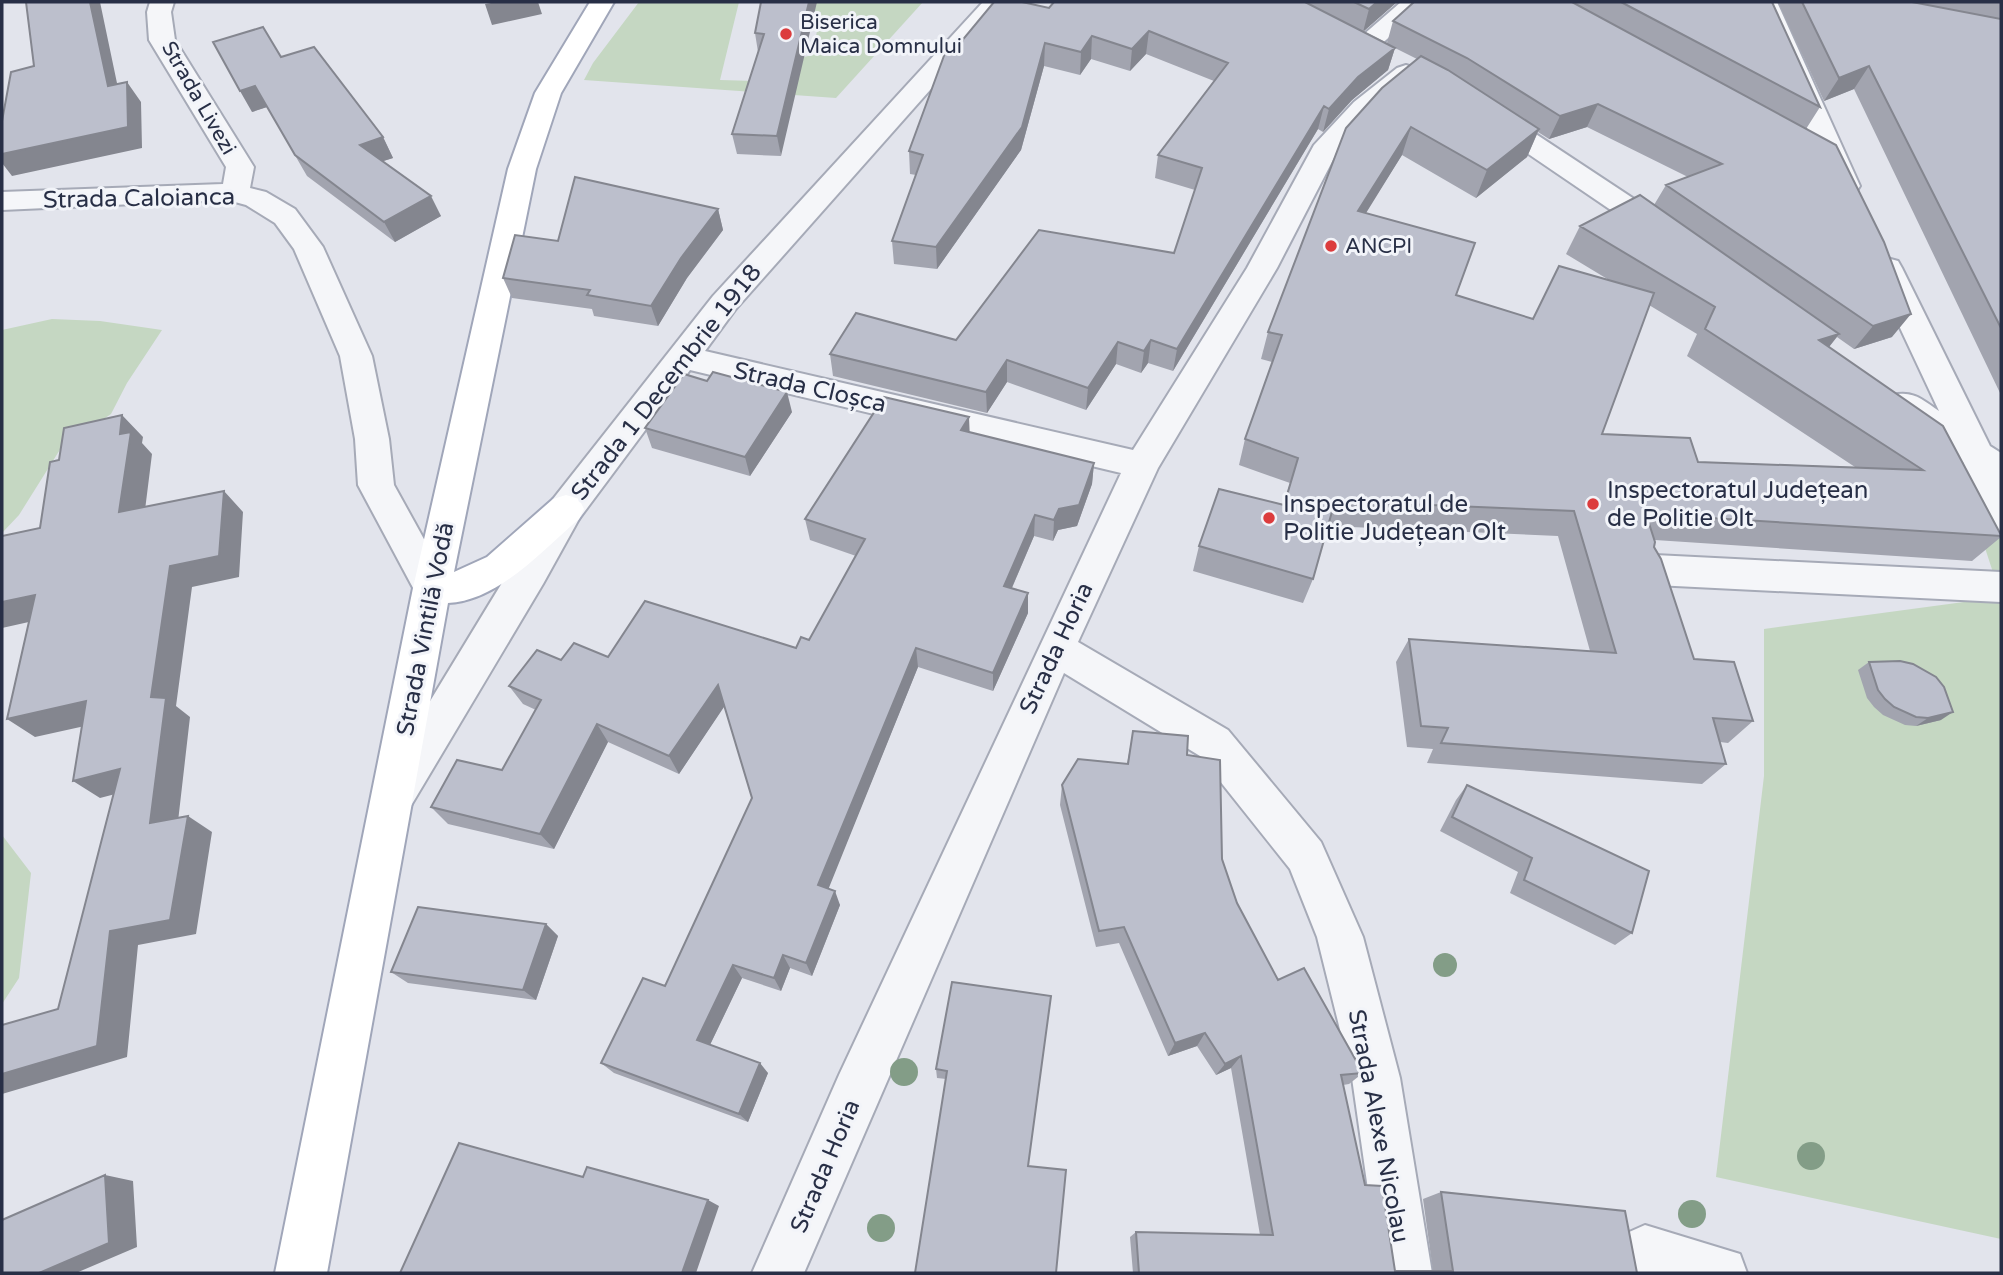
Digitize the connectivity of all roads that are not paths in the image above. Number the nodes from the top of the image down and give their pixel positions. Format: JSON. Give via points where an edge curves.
{"nodes":[{"id":1,"x":162,"y":2,"type":"edge"},
{"id":2,"x":602,"y":2,"type":"edge"},
{"id":3,"x":996,"y":2,"type":"edge"},
{"id":4,"x":1415,"y":2,"type":"edge"},
{"id":5,"x":1765,"y":2,"type":"edge"},
{"id":6,"x":1469,"y":102,"type":"edge"},
{"id":7,"x":1798,"y":141,"type":"edge"},
{"id":8,"x":1834,"y":161,"type":"junction"},
{"id":9,"x":235,"y":193,"type":"junction"},
{"id":10,"x":2,"y":201,"type":"edge"},
{"id":11,"x":1857,"y":208,"type":"edge"},
{"id":12,"x":1875,"y":243,"type":"edge"},
{"id":13,"x":1693,"y":253,"type":"edge"},
{"id":14,"x":682,"y":357,"type":"junction"},
{"id":15,"x":1886,"y":391,"type":"edge"},
{"id":16,"x":1989,"y":462,"type":"edge"},
{"id":17,"x":1142,"y":465,"type":"junction"},
{"id":18,"x":566,"y":509,"type":"junction"},
{"id":19,"x":2001,"y":518,"type":"edge"},
{"id":20,"x":1655,"y":570,"type":"edge"},
{"id":21,"x":2001,"y":587,"type":"edge"},
{"id":22,"x":432,"y":588,"type":"junction"},
{"id":23,"x":1056,"y":648,"type":"junction"},
{"id":24,"x":390,"y":802,"type":"junction"},
{"id":25,"x":301,"y":1273,"type":"edge"},
{"id":26,"x":778,"y":1273,"type":"edge"},
{"id":27,"x":1406,"y":1273,"type":"edge"},
{"id":28,"x":1648,"y":1273,"type":"edge"},
{"id":29,"x":1721,"y":1273,"type":"edge"}],
"edges":[{"from":1,"to":9,"type":"street","name":"Strada Livezi","via":[[162,40],[240,167]]},
{"from":2,"to":22,"type":"main road","name":"Strada Vintilă Vodă","via":[[548,93],[522,169]]},
{"from":3,"to":14,"type":"street","name":"Strada 1 Decembrie 1918","via":[[724,303]]},
{"from":4,"to":17,"type":"street","name":"Strada Horia","via":[[1353,41],[1419,74],[1363,108],[1324,151],[1262,268]]},
{"from":5,"to":8,"type":"street"},
{"from":6,"to":13,"type":"street"},
{"from":7,"to":8,"type":"street"},
{"from":8,"to":11,"type":"street"},
{"from":9,"to":10,"type":"street","name":"Strada Caloianca"},
{"from":9,"to":22,"type":"street","name":"Strada Caloianca","via":[[256,198],[285,216],[308,247],[356,356],[376,485]]},
{"from":12,"to":16,"type":"street"},
{"from":14,"to":17,"type":"street","name":"Strada Cloșca"},
{"from":14,"to":18,"type":"street","name":"Strada 1 Decembrie 1918"},
{"from":15,"to":16,"type":"street"},
{"from":16,"to":19,"type":"street"},
{"from":17,"to":23,"type":"street","name":"Strada Horia"},
{"from":18,"to":22,"type":"main road","via":[[500,567],[458,587]]},
{"from":18,"to":24,"type":"street","name":"Strada 1 Decembrie 1918"},
{"from":20,"to":21,"type":"street"},
{"from":22,"to":24,"type":"main road","name":"Strada Vintilă Vodă"},
{"from":23,"to":26,"type":"street","name":"Strada Horia"},
{"from":23,"to":27,"type":"street","name":"Strada Alexe Nicolau","via":[[1214,743],[1306,856],[1340,936],[1376,1078]]},
{"from":24,"to":25,"type":"main road","name":"Strada Vintilă Vodă"},
{"from":28,"to":29,"type":"street","via":[[1645,1251]]}]}
